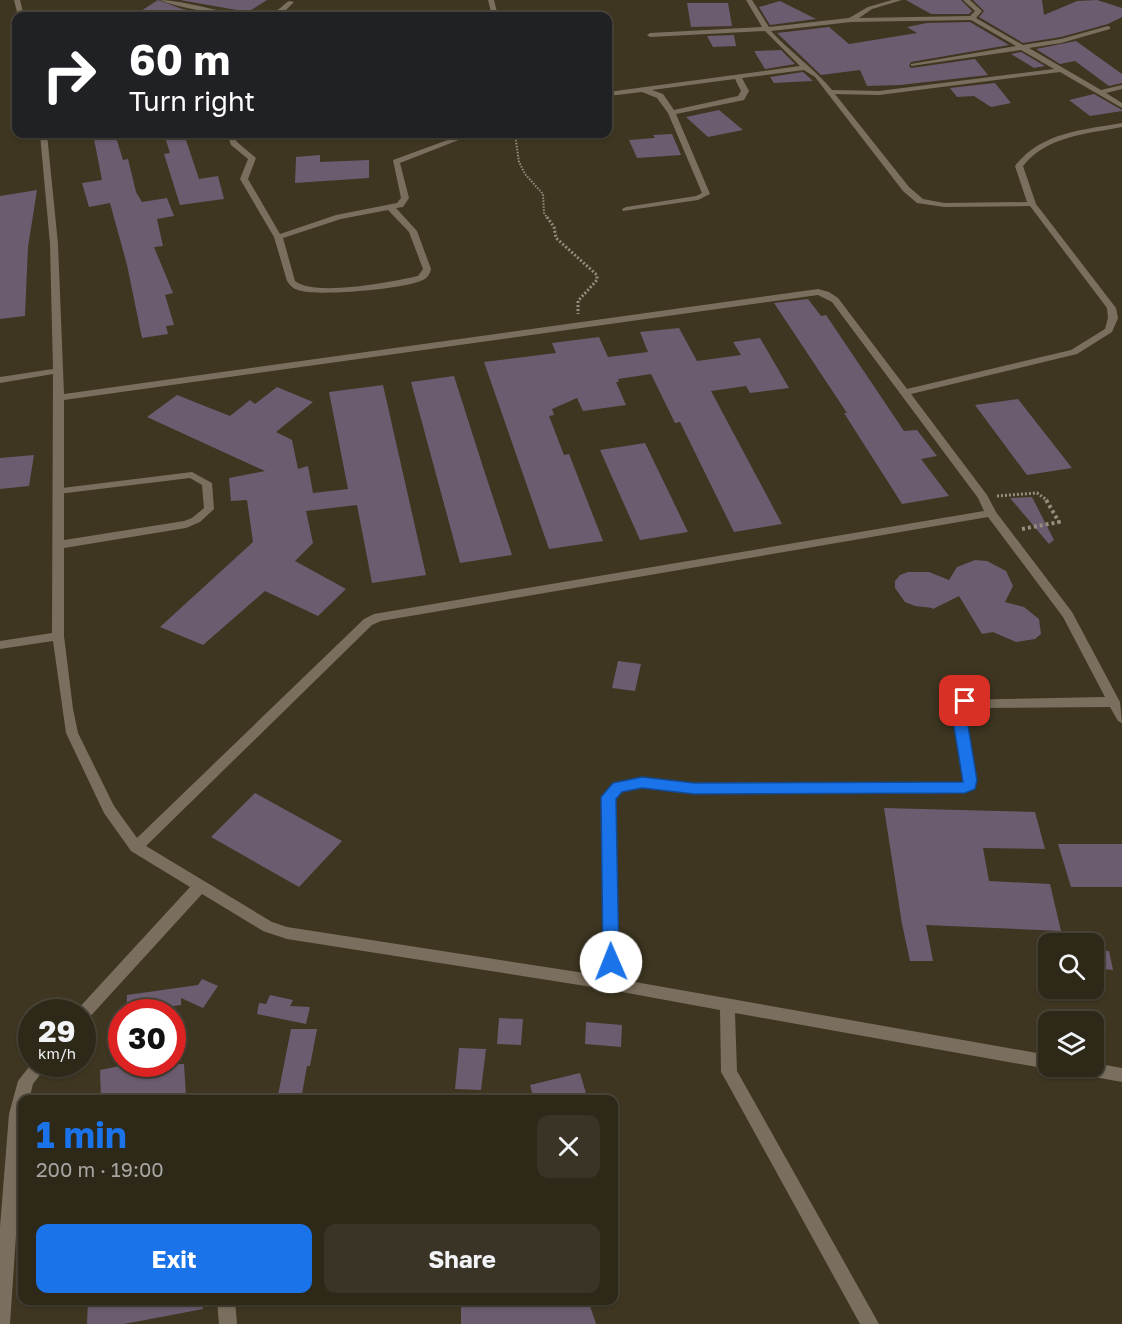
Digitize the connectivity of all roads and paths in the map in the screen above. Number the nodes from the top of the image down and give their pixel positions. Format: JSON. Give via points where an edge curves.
{"nodes":[{"id":1,"x":163,"y":0,"type":"edge"},
{"id":2,"x":749,"y":0,"type":"edge"},
{"id":3,"x":899,"y":0,"type":"edge"},
{"id":4,"x":966,"y":0,"type":"edge"},
{"id":5,"x":179,"y":1,"type":"edge"},
{"id":6,"x":291,"y":2,"type":"dead end"},
{"id":7,"x":230,"y":12,"type":"edge"},
{"id":8,"x":277,"y":12,"type":"edge"},
{"id":9,"x":972,"y":18,"type":"junction"},
{"id":10,"x":851,"y":20,"type":"junction"},
{"id":11,"x":1108,"y":28,"type":"dead end"},
{"id":12,"x":767,"y":29,"type":"junction"},
{"id":13,"x":650,"y":35,"type":"dead end"},
{"id":14,"x":1023,"y":46,"type":"junction"},
{"id":15,"x":913,"y":65,"type":"dead end"},
{"id":16,"x":803,"y":68,"type":"junction"},
{"id":17,"x":1062,"y":70,"type":"junction"},
{"id":18,"x":737,"y":75,"type":"junction"},
{"id":19,"x":1122,"y":87,"type":"edge"},
{"id":20,"x":644,"y":90,"type":"junction"},
{"id":21,"x":830,"y":92,"type":"junction"},
{"id":22,"x":1099,"y":93,"type":"junction"},
{"id":23,"x":612,"y":94,"type":"edge"},
{"id":24,"x":1122,"y":106,"type":"edge"},
{"id":25,"x":672,"y":113,"type":"junction"},
{"id":26,"x":1122,"y":125,"type":"edge"},
{"id":27,"x":44,"y":138,"type":"edge"},
{"id":28,"x":232,"y":138,"type":"edge"},
{"id":29,"x":459,"y":138,"type":"edge"},
{"id":30,"x":516,"y":138,"type":"edge"},
{"id":31,"x":1032,"y":204,"type":"junction"},
{"id":32,"x":391,"y":208,"type":"junction"},
{"id":33,"x":626,"y":209,"type":"dead end"},
{"id":34,"x":278,"y":237,"type":"junction"},
{"id":35,"x":580,"y":326,"type":"junction"},
{"id":36,"x":57,"y":371,"type":"junction"},
{"id":37,"x":0,"y":380,"type":"edge"},
{"id":38,"x":906,"y":392,"type":"junction"},
{"id":39,"x":58,"y":398,"type":"junction"},
{"id":40,"x":58,"y":491,"type":"junction"},
{"id":41,"x":983,"y":497,"type":"junction"},
{"id":42,"x":991,"y":513,"type":"junction"},
{"id":43,"x":1004,"y":531,"type":"junction"},
{"id":44,"x":58,"y":545,"type":"junction"},
{"id":45,"x":58,"y":636,"type":"junction"},
{"id":46,"x":0,"y":645,"type":"edge"},
{"id":47,"x":1114,"y":702,"type":"junction"},
{"id":48,"x":1122,"y":718,"type":"edge"},
{"id":49,"x":136,"y":847,"type":"junction"},
{"id":50,"x":200,"y":886,"type":"junction"},
{"id":51,"x":611,"y":984,"type":"junction"},
{"id":52,"x":96,"y":1000,"type":"edge"},
{"id":53,"x":727,"y":1006,"type":"junction"},
{"id":54,"x":1038,"y":1060,"type":"edge"},
{"id":55,"x":1104,"y":1072,"type":"edge"},
{"id":56,"x":1122,"y":1075,"type":"edge"},
{"id":57,"x":29,"y":1077,"type":"edge"},
{"id":58,"x":22,"y":1095,"type":"edge"},
{"id":59,"x":18,"y":1110,"type":"edge"},
{"id":60,"x":226,"y":1305,"type":"edge"},
{"id":61,"x":1,"y":1324,"type":"edge"},
{"id":62,"x":228,"y":1324,"type":"edge"},
{"id":63,"x":870,"y":1324,"type":"edge"}],
"edges":[{"from":1,"to":5,"type":"street"},
{"from":2,"to":12,"type":"street"},
{"from":3,"to":10,"type":"street","via":[[870,8]]},
{"from":4,"to":9,"type":"street","via":[[979,11]]},
{"from":5,"to":7,"type":"street"},
{"from":6,"to":8,"type":"street"},
{"from":9,"to":10,"type":"street"},
{"from":9,"to":14,"type":"street"},
{"from":10,"to":12,"type":"street"},
{"from":11,"to":14,"type":"street"},
{"from":12,"to":13,"type":"street"},
{"from":12,"to":16,"type":"street"},
{"from":14,"to":15,"type":"street"},
{"from":14,"to":17,"type":"street"},
{"from":16,"to":18,"type":"street"},
{"from":16,"to":21,"type":"street","via":[[817,76]]},
{"from":17,"to":21,"type":"street","via":[[879,93]]},
{"from":17,"to":22,"type":"street"},
{"from":18,"to":20,"type":"street"},
{"from":18,"to":25,"type":"street","via":[[745,90],[741,98]]},
{"from":19,"to":22,"type":"street"},
{"from":20,"to":23,"type":"street"},
{"from":20,"to":25,"type":"street","via":[[660,96]]},
{"from":21,"to":31,"type":"street","via":[[906,189],[920,201],[966,206]]},
{"from":22,"to":24,"type":"street"},
{"from":25,"to":33,"type":"street","via":[[706,194]]},
{"from":26,"to":31,"type":"street","via":[[1063,136],[1026,154],[1019,166]]},
{"from":27,"to":36,"type":"street","via":[[54,244]]},
{"from":28,"to":34,"type":"street","via":[[252,158],[244,179]]},
{"from":29,"to":32,"type":"street","via":[[399,160],[396,165],[405,198]]},
{"from":30,"to":35,"type":"path","via":[[519,162],[543,194],[544,213],[556,238],[597,275],[578,301]]},
{"from":31,"to":38,"type":"street","via":[[1111,308],[1109,330],[1074,352]]},
{"from":32,"to":34,"type":"street","via":[[339,217]]},
{"from":32,"to":34,"type":"street","via":[[413,231],[427,269],[421,278],[360,289],[302,289],[291,281]]},
{"from":35,"to":38,"type":"street","via":[[811,292],[826,294]]},
{"from":35,"to":39,"type":"street"},
{"from":36,"to":37,"type":"street"},
{"from":36,"to":39,"type":"street"},
{"from":38,"to":41,"type":"street"},
{"from":39,"to":40,"type":"street"},
{"from":40,"to":44,"type":"street"},
{"from":40,"to":44,"type":"street","via":[[192,475],[207,483],[209,509],[186,524]]},
{"from":41,"to":42,"type":"street"},
{"from":41,"to":43,"type":"path","via":[[1037,493],[1058,517],[1059,522],[1054,525]]},
{"from":42,"to":43,"type":"street"},
{"from":42,"to":49,"type":"street","via":[[378,617]]},
{"from":43,"to":47,"type":"street","via":[[1068,615]]},
{"from":44,"to":45,"type":"street"},
{"from":45,"to":46,"type":"street"},
{"from":45,"to":49,"type":"street","via":[[72,733],[109,809]]},
{"from":47,"to":48,"type":"street"},
{"from":47,"to":51,"type":"street","via":[[959,703],[970,780],[965,788],[694,788],[642,782],[618,787],[609,797]]},
{"from":49,"to":50,"type":"street"},
{"from":50,"to":51,"type":"street","via":[[268,927],[287,933]]},
{"from":50,"to":52,"type":"street"},
{"from":51,"to":53,"type":"street"},
{"from":53,"to":54,"type":"street"},
{"from":53,"to":63,"type":"street","via":[[729,1072]]},
{"from":55,"to":56,"type":"street"},
{"from":57,"to":58,"type":"street"},
{"from":59,"to":61,"type":"street"},
{"from":60,"to":62,"type":"street"}]}
